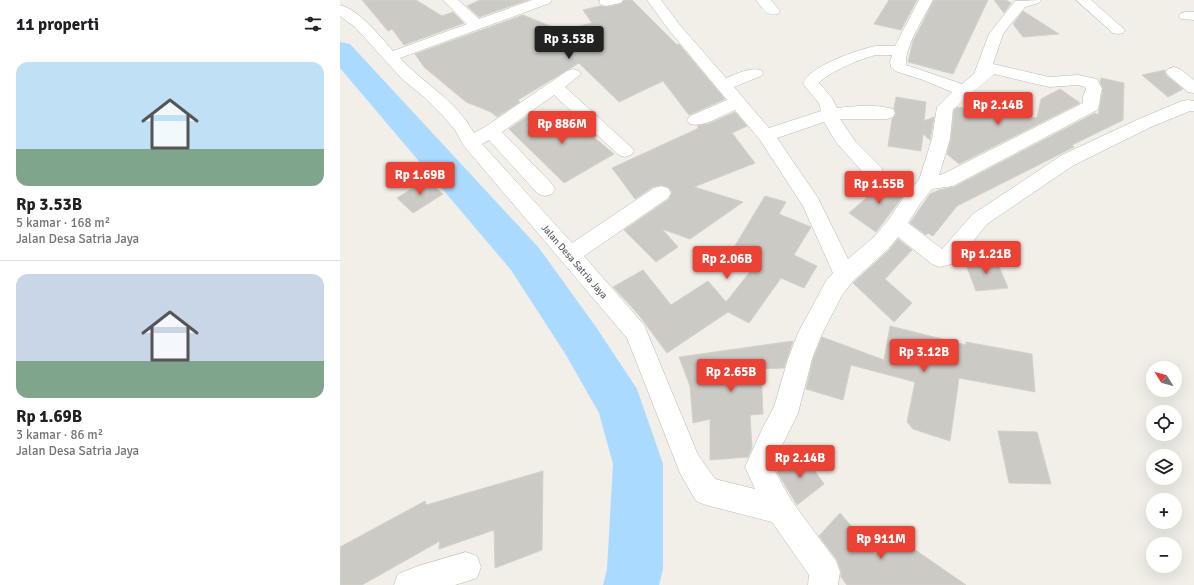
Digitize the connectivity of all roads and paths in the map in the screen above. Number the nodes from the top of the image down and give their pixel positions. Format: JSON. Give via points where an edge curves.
{"nodes":[{"id":1,"x":350,"y":0,"type":"edge"},
{"id":2,"x":450,"y":0,"type":"edge"},
{"id":3,"x":545,"y":0,"type":"edge"},
{"id":4,"x":654,"y":0,"type":"edge"},
{"id":5,"x":763,"y":0,"type":"edge"},
{"id":6,"x":926,"y":0,"type":"edge"},
{"id":7,"x":1034,"y":0,"type":"edge"},
{"id":8,"x":1083,"y":0,"type":"edge"},
{"id":9,"x":340,"y":5,"type":"edge"},
{"id":10,"x":340,"y":9,"type":"edge"},
{"id":11,"x":773,"y":11,"type":"dead end"},
{"id":12,"x":477,"y":25,"type":"junction"},
{"id":13,"x":1118,"y":30,"type":"dead end"},
{"id":14,"x":900,"y":51,"type":"junction"},
{"id":15,"x":390,"y":57,"type":"junction"},
{"id":16,"x":1174,"y":72,"type":"dead end"},
{"id":17,"x":755,"y":73,"type":"dead end"},
{"id":18,"x":987,"y":73,"type":"junction"},
{"id":19,"x":573,"y":74,"type":"dead end"},
{"id":20,"x":927,"y":76,"type":"junction"},
{"id":21,"x":724,"y":85,"type":"junction"},
{"id":22,"x":556,"y":87,"type":"junction"},
{"id":23,"x":1194,"y":88,"type":"edge"},
{"id":24,"x":965,"y":91,"type":"junction"},
{"id":25,"x":738,"y":102,"type":"junction"},
{"id":26,"x":1194,"y":106,"type":"edge"},
{"id":27,"x":945,"y":107,"type":"junction"},
{"id":28,"x":887,"y":113,"type":"dead end"},
{"id":29,"x":829,"y":114,"type":"junction"},
{"id":30,"x":696,"y":120,"type":"dead end"},
{"id":31,"x":491,"y":131,"type":"junction"},
{"id":32,"x":766,"y":136,"type":"junction"},
{"id":33,"x":470,"y":142,"type":"junction"},
{"id":34,"x":625,"y":151,"type":"dead end"},
{"id":35,"x":874,"y":172,"type":"dead end"},
{"id":36,"x":927,"y":183,"type":"junction"},
{"id":37,"x":544,"y":189,"type":"dead end"},
{"id":38,"x":661,"y":193,"type":"dead end"},
{"id":39,"x":896,"y":225,"type":"junction"},
{"id":40,"x":570,"y":255,"type":"junction"},
{"id":41,"x":845,"y":276,"type":"junction"},
{"id":42,"x":781,"y":510,"type":"junction"},
{"id":43,"x":466,"y":567,"type":"dead end"},
{"id":44,"x":409,"y":585,"type":"edge"},
{"id":45,"x":823,"y":585,"type":"edge"}],
"edges":[{"from":1,"to":9,"type":"street"},
{"from":2,"to":12,"type":"street"},
{"from":3,"to":12,"type":"street"},
{"from":4,"to":21,"type":"street"},
{"from":5,"to":11,"type":"street"},
{"from":6,"to":14,"type":"street"},
{"from":7,"to":18,"type":"street","via":[[1020,4],[996,34]]},
{"from":8,"to":13,"type":"street"},
{"from":10,"to":15,"type":"street","name":"Jalan Desa Satria Jaya","via":[[360,24]]},
{"from":12,"to":15,"type":"street"},
{"from":14,"to":20,"type":"street","via":[[897,61],[900,67]]},
{"from":14,"to":29,"type":"street","via":[[874,51],[817,75],[811,84],[826,101],[830,108]]},
{"from":15,"to":33,"type":"street","name":"Jalan Desa Satria Jaya","via":[[450,113]]},
{"from":16,"to":23,"type":"street"},
{"from":17,"to":21,"type":"street"},
{"from":18,"to":24,"type":"street"},
{"from":18,"to":36,"type":"street","via":[[1050,82],[1078,80],[1090,83],[1094,89],[1091,106],[946,181]]},
{"from":19,"to":22,"type":"street"},
{"from":20,"to":24,"type":"street"},
{"from":20,"to":27,"type":"street","via":[[928,85]]},
{"from":21,"to":25,"type":"street"},
{"from":22,"to":31,"type":"street"},
{"from":22,"to":34,"type":"street"},
{"from":24,"to":27,"type":"street"},
{"from":25,"to":30,"type":"street"},
{"from":25,"to":32,"type":"street"},
{"from":26,"to":39,"type":"street","via":[[1188,105],[1145,123],[1068,160],[980,219],[949,258],[939,258]]},
{"from":27,"to":36,"type":"street","via":[[941,139]]},
{"from":28,"to":29,"type":"street"},
{"from":29,"to":32,"type":"street"},
{"from":29,"to":35,"type":"street","via":[[843,140]]},
{"from":31,"to":33,"type":"street"},
{"from":31,"to":37,"type":"street"},
{"from":32,"to":41,"type":"street","via":[[811,203]]},
{"from":33,"to":40,"type":"street","name":"Jalan Desa Satria Jaya"},
{"from":36,"to":39,"type":"street"},
{"from":38,"to":40,"type":"street"},
{"from":39,"to":41,"type":"street","via":[[881,243]]},
{"from":40,"to":42,"type":"street","name":"Jalan Desa Satria Jaya","via":[[636,332],[689,464],[706,491]]},
{"from":41,"to":42,"type":"street","via":[[834,288],[810,333],[800,358],[785,413],[772,434],[758,467]]},
{"from":42,"to":45,"type":"street","via":[[825,572]]},
{"from":43,"to":44,"type":"street"}]}
